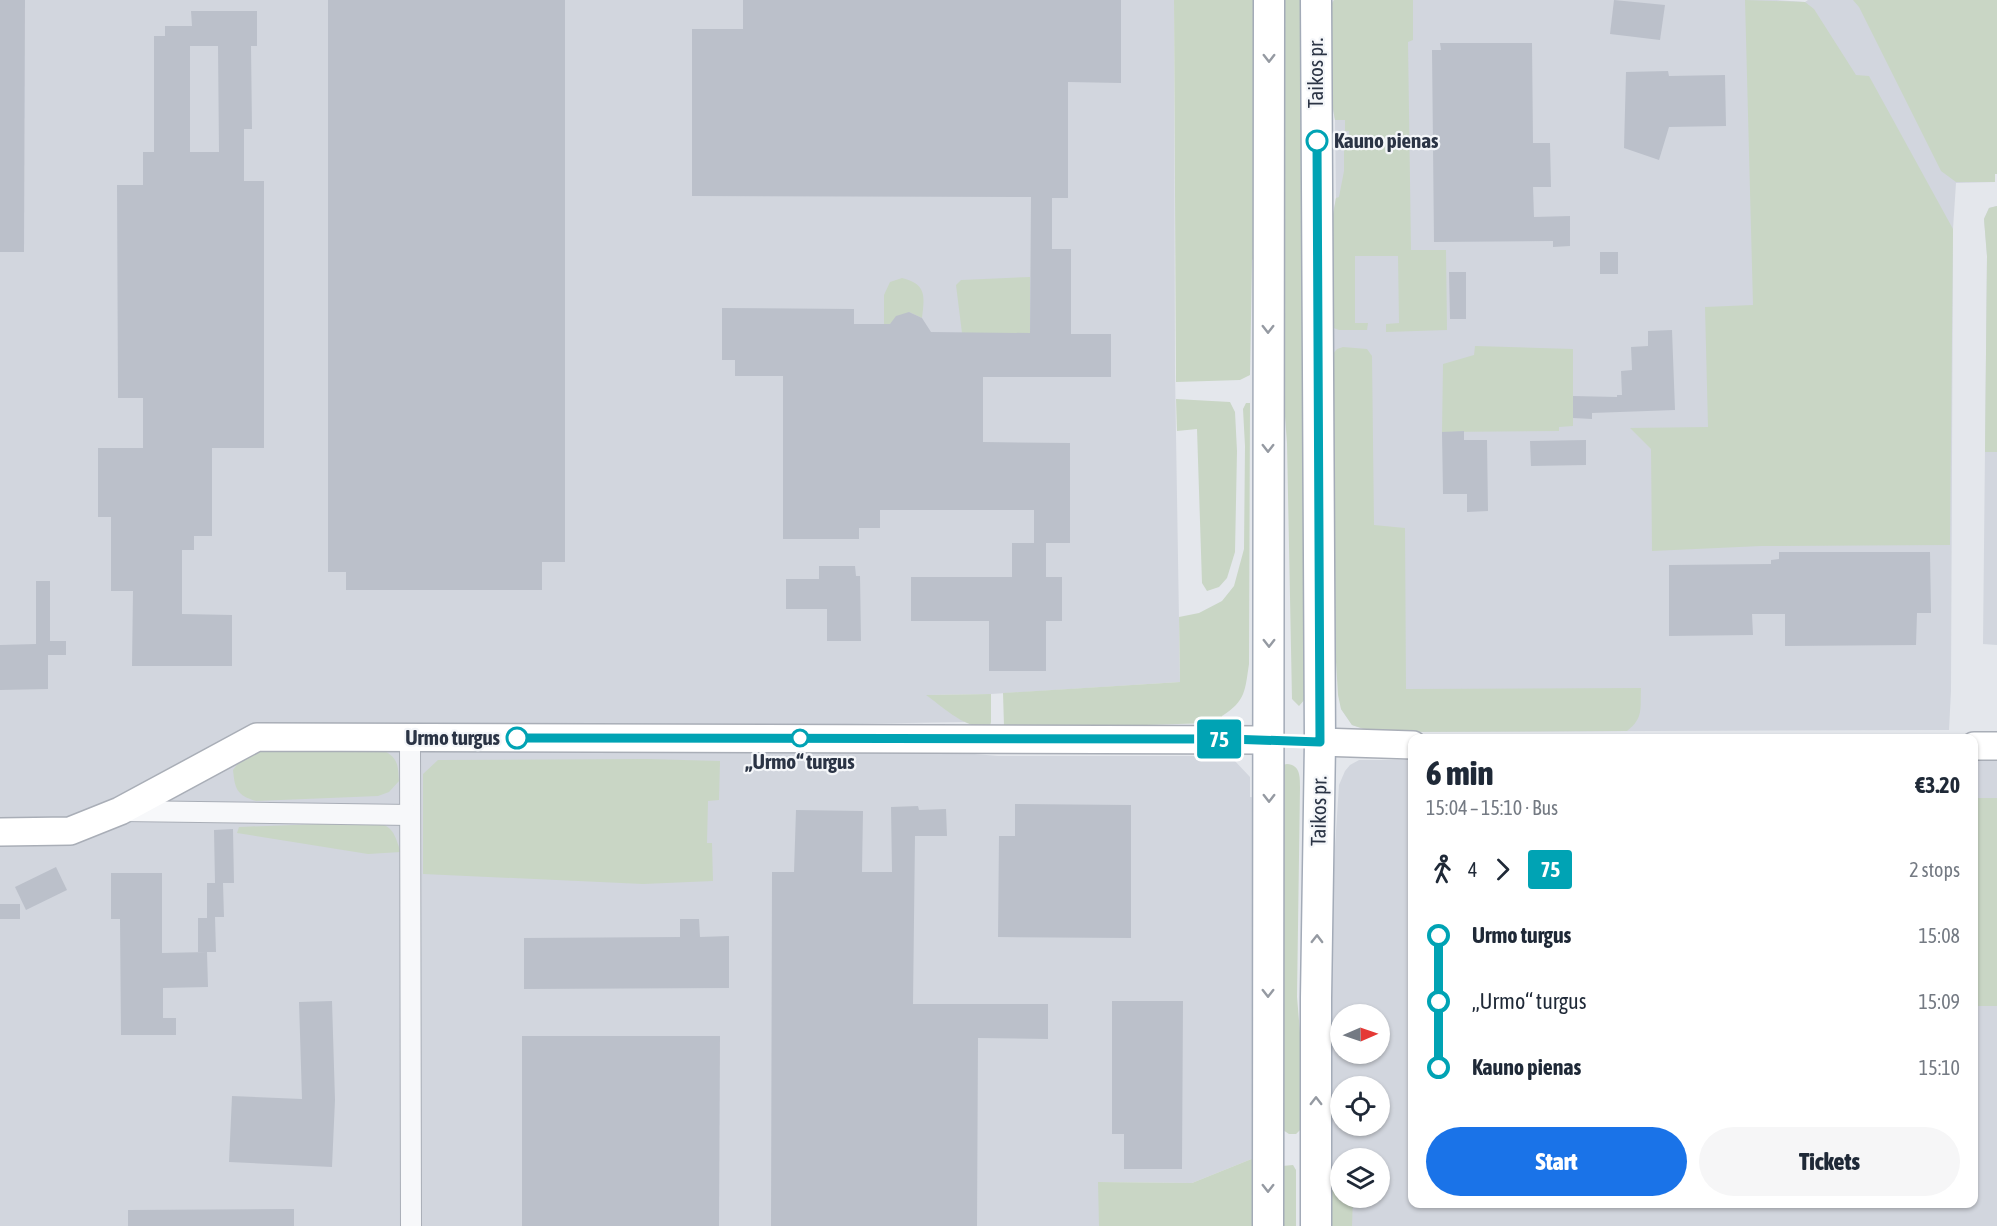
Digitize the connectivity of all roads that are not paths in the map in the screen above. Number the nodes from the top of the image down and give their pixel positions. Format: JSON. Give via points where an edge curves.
{"nodes":[{"id":1,"x":1269,"y":0,"type":"edge"},
{"id":2,"x":1316,"y":0,"type":"edge"},
{"id":3,"x":410,"y":738,"type":"junction"},
{"id":4,"x":1269,"y":740,"type":"junction"},
{"id":5,"x":1320,"y":742,"type":"junction"},
{"id":6,"x":1408,"y":745,"type":"edge"},
{"id":7,"x":1978,"y":746,"type":"edge"},
{"id":8,"x":1997,"y":746,"type":"edge"},
{"id":9,"x":120,"y":811,"type":"junction"},
{"id":10,"x":410,"y":815,"type":"junction"},
{"id":11,"x":0,"y":832,"type":"edge"},
{"id":12,"x":1268,"y":1152,"type":"junction"},
{"id":13,"x":1316,"y":1160,"type":"junction"},
{"id":14,"x":411,"y":1226,"type":"edge"},
{"id":15,"x":1268,"y":1226,"type":"edge"},
{"id":16,"x":1316,"y":1226,"type":"edge"}],
"edges":[{"from":1,"to":4,"type":"main road","one_way":true},
{"from":2,"to":5,"type":"main road","name":"Taikos pr."},
{"from":3,"to":4,"type":"street"},
{"from":3,"to":9,"type":"street","via":[[257,737]]},
{"from":3,"to":10,"type":"street"},
{"from":4,"to":5,"type":"main road"},
{"from":4,"to":12,"type":"main road","one_way":true},
{"from":5,"to":6,"type":"street"},
{"from":13,"to":5,"type":"main road","name":"Taikos pr.","one_way":true},
{"from":7,"to":8,"type":"street"},
{"from":9,"to":10,"type":"street"},
{"from":9,"to":11,"type":"street","via":[[70,831]]},
{"from":10,"to":14,"type":"street"},
{"from":12,"to":13,"type":"main road","via":[[1290,1152]]},
{"from":12,"to":15,"type":"main road","one_way":true},
{"from":13,"to":16,"type":"main road","name":"Taikos pr."}]}
